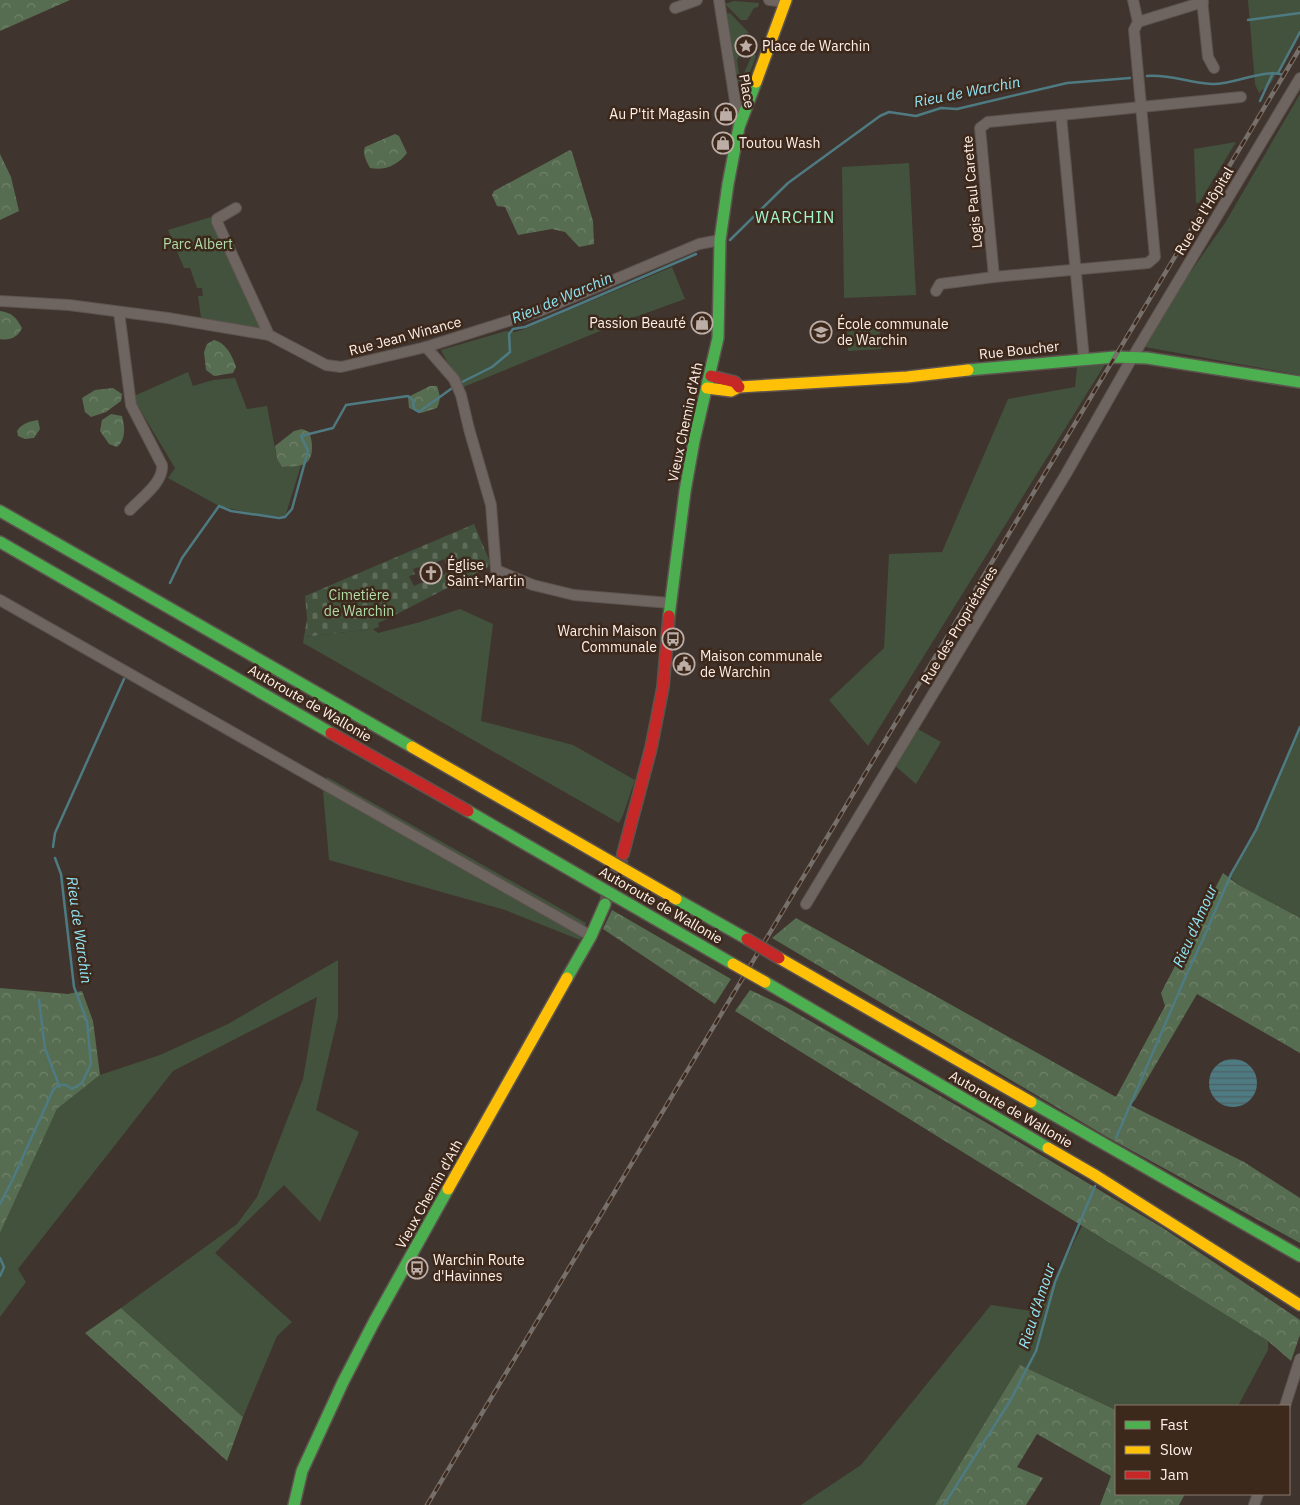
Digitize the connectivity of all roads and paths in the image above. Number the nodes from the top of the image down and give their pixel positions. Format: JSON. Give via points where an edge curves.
{"nodes":[{"id":1,"x":697,"y":0,"type":"edge"},
{"id":2,"x":719,"y":0,"type":"edge"},
{"id":3,"x":769,"y":0,"type":"edge"},
{"id":4,"x":1133,"y":0,"type":"edge"},
{"id":5,"x":786,"y":1,"type":"edge"},
{"id":6,"x":1202,"y":1,"type":"edge"},
{"id":7,"x":675,"y":8,"type":"dead end"},
{"id":8,"x":1138,"y":22,"type":"junction"},
{"id":9,"x":1214,"y":68,"type":"dead end"},
{"id":10,"x":1300,"y":78,"type":"edge"},
{"id":11,"x":1242,"y":97,"type":"dead end"},
{"id":12,"x":1141,"y":107,"type":"junction"},
{"id":13,"x":1061,"y":115,"type":"junction"},
{"id":14,"x":739,"y":127,"type":"junction"},
{"id":15,"x":236,"y":208,"type":"dead end"},
{"id":16,"x":720,"y":240,"type":"junction"},
{"id":17,"x":1076,"y":270,"type":"junction"},
{"id":18,"x":994,"y":277,"type":"junction"},
{"id":19,"x":936,"y":291,"type":"dead end"},
{"id":20,"x":0,"y":302,"type":"edge"},
{"id":21,"x":119,"y":312,"type":"junction"},
{"id":22,"x":269,"y":336,"type":"junction"},
{"id":23,"x":426,"y":347,"type":"junction"},
{"id":24,"x":1132,"y":358,"type":"junction"},
{"id":25,"x":1084,"y":359,"type":"junction"},
{"id":26,"x":709,"y":382,"type":"junction"},
{"id":27,"x":1300,"y":382,"type":"edge"},
{"id":28,"x":130,"y":510,"type":"dead end"},
{"id":29,"x":0,"y":511,"type":"edge"},
{"id":30,"x":0,"y":542,"type":"edge"},
{"id":31,"x":0,"y":600,"type":"edge"},
{"id":32,"x":670,"y":603,"type":"junction"},
{"id":33,"x":623,"y":854,"type":"tunnel mouth"},
{"id":34,"x":605,"y":904,"type":"tunnel mouth"},
{"id":35,"x":806,"y":904,"type":"dead end"},
{"id":36,"x":591,"y":936,"type":"junction"},
{"id":37,"x":1300,"y":1256,"type":"edge"},
{"id":38,"x":1300,"y":1305,"type":"edge"},
{"id":39,"x":1300,"y":1359,"type":"edge"},
{"id":40,"x":1285,"y":1405,"type":"edge"},
{"id":41,"x":294,"y":1505,"type":"edge"}],
"edges":[{"from":1,"to":7,"type":"street"},
{"from":2,"to":14,"type":"street","name":"Place"},
{"from":3,"to":5,"type":"street"},
{"from":4,"to":8,"type":"street"},
{"from":5,"to":14,"type":"main road","name":"Vieux Chemin d'Ath"},
{"from":6,"to":8,"type":"street"},
{"from":6,"to":9,"type":"street","via":[[1208,57]]},
{"from":8,"to":12,"type":"street","via":[[1134,30]]},
{"from":10,"to":24,"type":"street","name":"Rue de l'Hôpital"},
{"from":11,"to":12,"type":"street","name":"Logis Paul Carette"},
{"from":12,"to":13,"type":"street","name":"Logis Paul Carette"},
{"from":12,"to":17,"type":"street","via":[[1155,257],[1148,263]]},
{"from":13,"to":17,"type":"street"},
{"from":13,"to":18,"type":"street","name":"Logis Paul Carette","via":[[988,122],[980,128]]},
{"from":14,"to":16,"type":"main road","name":"Vieux Chemin d'Ath"},
{"from":15,"to":22,"type":"street","via":[[217,222]]},
{"from":16,"to":23,"type":"street","name":"Rue Jean Winance","via":[[699,244],[540,311]]},
{"from":16,"to":26,"type":"main road","name":"Vieux Chemin d'Ath","via":[[718,338]]},
{"from":17,"to":18,"type":"street"},
{"from":17,"to":25,"type":"street"},
{"from":18,"to":19,"type":"street","via":[[940,284]]},
{"from":20,"to":21,"type":"street","name":"Rue Jean Winance","via":[[60,304]]},
{"from":21,"to":22,"type":"street","name":"Rue Jean Winance"},
{"from":21,"to":28,"type":"street","via":[[131,405],[162,465],[155,483]]},
{"from":22,"to":23,"type":"street","name":"Rue Jean Winance","via":[[326,364],[341,367]]},
{"from":23,"to":32,"type":"street","via":[[454,380],[461,396],[491,505],[496,570],[533,585],[574,596]]},
{"from":24,"to":25,"type":"main road","name":"Rue Boucher"},
{"from":24,"to":27,"type":"main road","name":"Rue Boucher"},
{"from":24,"to":35,"type":"street","name":"Rue des Propriétaires","via":[[1061,482]]},
{"from":25,"to":26,"type":"main road","name":"Rue Boucher","via":[[730,391]]},
{"from":26,"to":32,"type":"main road","name":"Vieux Chemin d'Ath","via":[[685,491]]},
{"from":29,"to":37,"type":"main road","name":"Autoroute de Wallonie","bridge":true},
{"from":30,"to":38,"type":"main road","name":"Autoroute de Wallonie","bridge":true,"via":[[1093,1174]]},
{"from":31,"to":36,"type":"street"},
{"from":32,"to":33,"type":"main road","name":"Vieux Chemin d'Ath","via":[[662,687],[651,748]]},
{"from":34,"to":36,"type":"main road","name":"Vieux Chemin d'Ath"},
{"from":36,"to":41,"type":"main road","name":"Vieux Chemin d'Ath","via":[[374,1322],[302,1471]]},
{"from":39,"to":40,"type":"street"}]}
